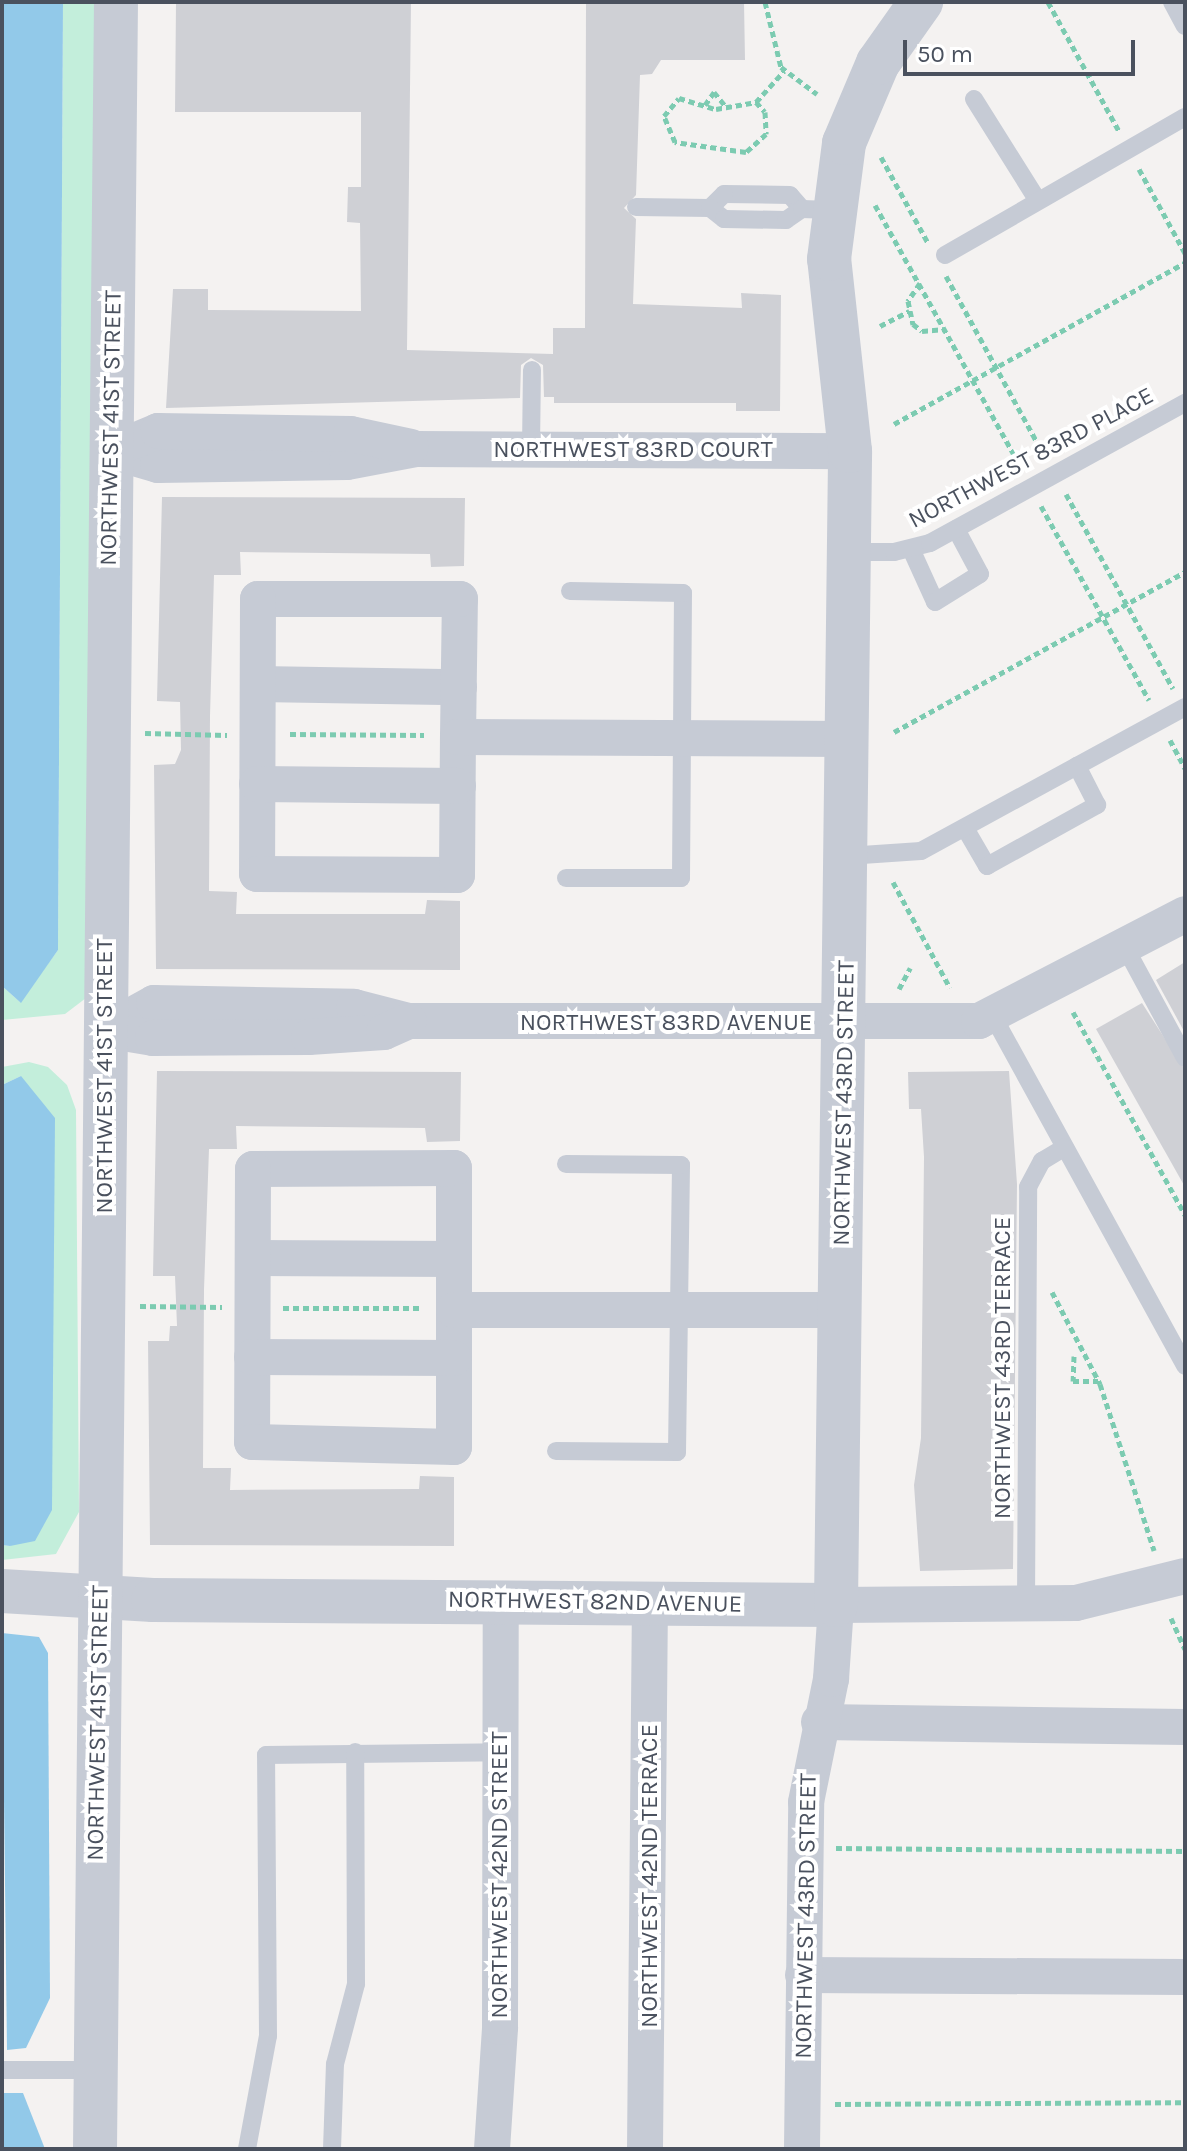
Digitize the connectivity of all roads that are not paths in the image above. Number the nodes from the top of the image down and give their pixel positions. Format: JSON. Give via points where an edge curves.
{"nodes":[{"id":1,"x":116,"y":2,"type":"edge"},
{"id":2,"x":921,"y":2,"type":"edge"},
{"id":3,"x":1172,"y":2,"type":"edge"},
{"id":4,"x":1185,"y":26,"type":"edge"},
{"id":5,"x":974,"y":99,"type":"dead end"},
{"id":6,"x":1185,"y":117,"type":"edge"},
{"id":7,"x":1038,"y":201,"type":"junction"},
{"id":8,"x":636,"y":207,"type":"dead end"},
{"id":9,"x":817,"y":209,"type":"junction"},
{"id":10,"x":941,"y":261,"type":"road end"},
{"id":11,"x":532,"y":370,"type":"dead end"},
{"id":12,"x":1185,"y":403,"type":"edge"},
{"id":13,"x":531,"y":449,"type":"junction"},
{"id":14,"x":110,"y":451,"type":"junction"},
{"id":15,"x":850,"y":451,"type":"junction"},
{"id":16,"x":956,"y":529,"type":"junction"},
{"id":17,"x":911,"y":549,"type":"junction"},
{"id":18,"x":849,"y":552,"type":"junction"},
{"id":19,"x":570,"y":591,"type":"dead end"},
{"id":20,"x":258,"y":684,"type":"junction"},
{"id":21,"x":459,"y":687,"type":"junction"},
{"id":22,"x":1181,"y":701,"type":"edge"},
{"id":23,"x":446,"y":736,"type":"junction"},
{"id":24,"x":682,"y":738,"type":"junction"},
{"id":25,"x":848,"y":739,"type":"junction"},
{"id":26,"x":1077,"y":766,"type":"junction"},
{"id":27,"x":257,"y":784,"type":"junction"},
{"id":28,"x":458,"y":786,"type":"junction"},
{"id":29,"x":965,"y":828,"type":"junction"},
{"id":30,"x":847,"y":856,"type":"junction"},
{"id":31,"x":566,"y":878,"type":"dead end"},
{"id":32,"x":1185,"y":914,"type":"edge"},
{"id":33,"x":1125,"y":947,"type":"junction"},
{"id":34,"x":994,"y":1018,"type":"junction"},
{"id":35,"x":844,"y":1024,"type":"junction"},
{"id":36,"x":105,"y":1030,"type":"junction"},
{"id":37,"x":1185,"y":1058,"type":"edge"},
{"id":38,"x":1064,"y":1148,"type":"junction"},
{"id":39,"x":566,"y":1164,"type":"dead end"},
{"id":40,"x":253,"y":1258,"type":"junction"},
{"id":41,"x":454,"y":1259,"type":"junction"},
{"id":42,"x":442,"y":1309,"type":"junction"},
{"id":43,"x":679,"y":1310,"type":"junction"},
{"id":44,"x":841,"y":1310,"type":"junction"},
{"id":45,"x":252,"y":1357,"type":"junction"},
{"id":46,"x":454,"y":1358,"type":"junction"},
{"id":47,"x":1185,"y":1366,"type":"edge"},
{"id":48,"x":556,"y":1451,"type":"dead end"},
{"id":49,"x":1185,"y":1576,"type":"edge"},
{"id":50,"x":2,"y":1591,"type":"edge"},
{"id":51,"x":101,"y":1595,"type":"junction"},
{"id":52,"x":501,"y":1601,"type":"junction"},
{"id":53,"x":650,"y":1602,"type":"junction"},
{"id":54,"x":836,"y":1605,"type":"junction"},
{"id":55,"x":1026,"y":1606,"type":"junction"},
{"id":56,"x":819,"y":1722,"type":"junction"},
{"id":57,"x":1185,"y":1727,"type":"edge"},
{"id":58,"x":355,"y":1752,"type":"junction"},
{"id":59,"x":501,"y":1752,"type":"junction"},
{"id":60,"x":803,"y":1975,"type":"junction"},
{"id":61,"x":1185,"y":1977,"type":"edge"},
{"id":62,"x":2,"y":2070,"type":"edge"},
{"id":63,"x":95,"y":2070,"type":"junction"},
{"id":64,"x":95,"y":2149,"type":"edge"},
{"id":65,"x":247,"y":2149,"type":"edge"},
{"id":66,"x":332,"y":2149,"type":"edge"},
{"id":67,"x":492,"y":2149,"type":"edge"},
{"id":68,"x":645,"y":2149,"type":"edge"},
{"id":69,"x":802,"y":2149,"type":"edge"}],
"edges":[{"from":1,"to":14,"type":"street","name":"NORTHWEST 41ST STREET"},
{"from":2,"to":9,"type":"street","name":"NORTHWEST 43RD STREET","via":[[878,63]]},
{"from":3,"to":4,"type":"lane"},
{"from":5,"to":7,"type":"lane"},
{"from":6,"to":7,"type":"lane"},
{"from":7,"to":10,"type":"lane"},
{"from":8,"to":9,"type":"lane","via":[[710,208],[724,194],[790,195]]},
{"from":9,"to":15,"type":"street","name":"NORTHWEST 43RD STREET"},
{"from":11,"to":13,"type":"lane"},
{"from":12,"to":16,"type":"lane","name":"NORTHWEST 83RD PLACE"},
{"from":13,"to":14,"type":"street","name":"NORTHWEST 83RD COURT","via":[[416,449],[351,434],[158,431]]},
{"from":13,"to":15,"type":"street","name":"NORTHWEST 83RD COURT"},
{"from":14,"to":36,"type":"street","name":"NORTHWEST 41ST STREET"},
{"from":15,"to":18,"type":"street","name":"NORTHWEST 43RD STREET"},
{"from":16,"to":17,"type":"lane","name":"NORTHWEST 83RD PLACE"},
{"from":16,"to":17,"type":"lane","via":[[980,574],[935,602]]},
{"from":17,"to":18,"type":"lane","name":"NORTHWEST 83RD PLACE"},
{"from":18,"to":25,"type":"street","name":"NORTHWEST 43RD STREET"},
{"from":19,"to":24,"type":"lane","via":[[683,593]]},
{"from":20,"to":21,"type":"street"},
{"from":20,"to":21,"type":"street","via":[[258,599],[460,599]]},
{"from":20,"to":27,"type":"street"},
{"from":21,"to":23,"type":"street"},
{"from":22,"to":26,"type":"lane"},
{"from":23,"to":24,"type":"street"},
{"from":23,"to":28,"type":"street"},
{"from":24,"to":25,"type":"street"},
{"from":24,"to":31,"type":"lane","via":[[681,878]]},
{"from":25,"to":30,"type":"street","name":"NORTHWEST 43RD STREET"},
{"from":26,"to":29,"type":"lane"},
{"from":26,"to":29,"type":"lane","via":[[1097,805],[1001,859],[987,866]]},
{"from":27,"to":28,"type":"street"},
{"from":27,"to":28,"type":"street","via":[[257,874],[457,875]]},
{"from":29,"to":30,"type":"lane","via":[[913,854]]},
{"from":30,"to":35,"type":"street","name":"NORTHWEST 43RD STREET"},
{"from":32,"to":33,"type":"street","name":"NORTHWEST 83RD AVENUE"},
{"from":33,"to":34,"type":"street","name":"NORTHWEST 83RD AVENUE"},
{"from":33,"to":37,"type":"lane"},
{"from":34,"to":35,"type":"street","name":"NORTHWEST 83RD AVENUE"},
{"from":34,"to":38,"type":"lane"},
{"from":35,"to":36,"type":"street","name":"NORTHWEST 83RD AVENUE","via":[[409,1021],[354,1007],[154,1003]]},
{"from":35,"to":44,"type":"street","name":"NORTHWEST 43RD STREET"},
{"from":36,"to":51,"type":"street","name":"NORTHWEST 41ST STREET"},
{"from":38,"to":47,"type":"lane"},
{"from":38,"to":55,"type":"lane","name":"NORTHWEST 43RD TERRACE","via":[[1042,1161],[1028,1187]]},
{"from":39,"to":43,"type":"lane","via":[[681,1165]]},
{"from":40,"to":41,"type":"street"},
{"from":40,"to":41,"type":"street","via":[[253,1169],[454,1168]]},
{"from":40,"to":45,"type":"street"},
{"from":41,"to":42,"type":"street"},
{"from":42,"to":43,"type":"street"},
{"from":42,"to":46,"type":"street"},
{"from":43,"to":44,"type":"street"},
{"from":43,"to":48,"type":"lane","via":[[677,1452]]},
{"from":44,"to":54,"type":"street","name":"NORTHWEST 43RD STREET"},
{"from":45,"to":46,"type":"street"},
{"from":45,"to":46,"type":"street","via":[[252,1442],[454,1447]]},
{"from":49,"to":55,"type":"street","name":"NORTHWEST 82ND AVENUE","via":[[1114,1597]]},
{"from":50,"to":51,"type":"street","name":"NORTHWEST 82ND AVENUE"},
{"from":51,"to":52,"type":"street","name":"NORTHWEST 82ND AVENUE"},
{"from":51,"to":63,"type":"street","name":"NORTHWEST 41ST STREET"},
{"from":52,"to":53,"type":"street","name":"NORTHWEST 82ND AVENUE"},
{"from":52,"to":59,"type":"street","name":"NORTHWEST 42ND STREET"},
{"from":53,"to":54,"type":"street","name":"NORTHWEST 82ND AVENUE"},
{"from":53,"to":68,"type":"street","name":"NORTHWEST 42ND TERRACE"},
{"from":54,"to":55,"type":"street","name":"NORTHWEST 82ND AVENUE"},
{"from":54,"to":56,"type":"street","name":"NORTHWEST 43RD STREET"},
{"from":56,"to":57,"type":"street"},
{"from":56,"to":60,"type":"street","name":"NORTHWEST 43RD STREET","via":[[806,1802]]},
{"from":58,"to":59,"type":"lane"},
{"from":58,"to":65,"type":"lane","via":[[266,1755],[268,2036]]},
{"from":58,"to":66,"type":"lane","via":[[356,1984],[335,2064]]},
{"from":59,"to":67,"type":"street","name":"NORTHWEST 42ND STREET","via":[[500,2038]]},
{"from":60,"to":61,"type":"street"},
{"from":60,"to":69,"type":"street","name":"NORTHWEST 43RD STREET"},
{"from":62,"to":63,"type":"lane"},
{"from":63,"to":64,"type":"street","name":"NORTHWEST 41ST STREET"}]}
